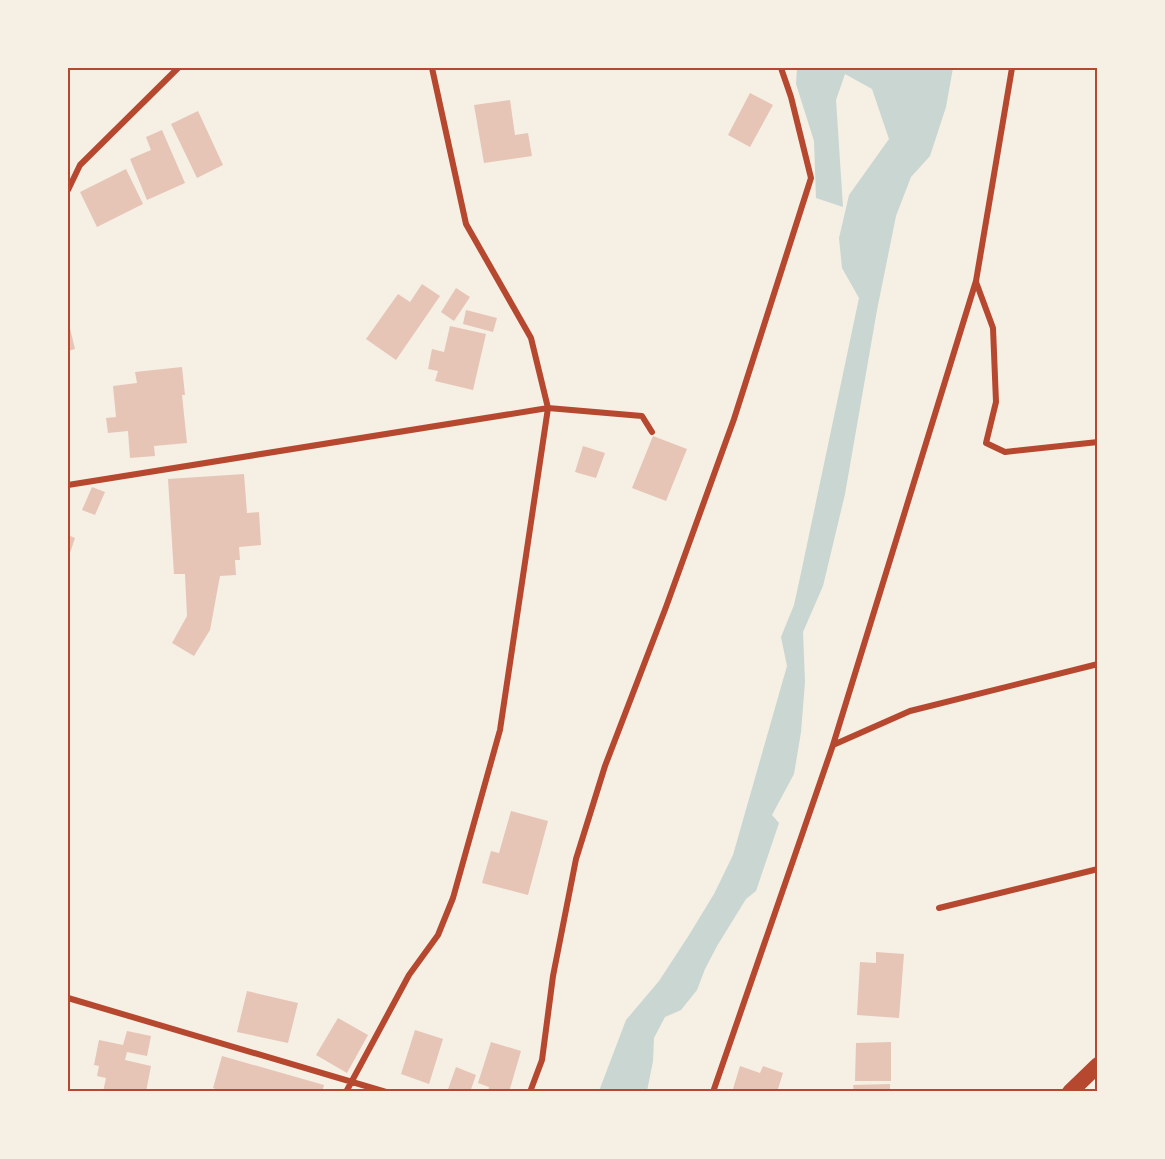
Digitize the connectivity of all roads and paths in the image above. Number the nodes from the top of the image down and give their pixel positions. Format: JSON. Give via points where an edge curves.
{"nodes":[{"id":1,"x":178,"y":68,"type":"edge"},
{"id":2,"x":432,"y":68,"type":"edge"},
{"id":3,"x":781,"y":68,"type":"edge"},
{"id":4,"x":1012,"y":68,"type":"edge"},
{"id":5,"x":68,"y":190,"type":"edge"},
{"id":6,"x":976,"y":281,"type":"junction"},
{"id":7,"x":548,"y":408,"type":"junction"},
{"id":8,"x":652,"y":432,"type":"dead end"},
{"id":9,"x":1098,"y":442,"type":"edge"},
{"id":10,"x":68,"y":484,"type":"edge"},
{"id":11,"x":1098,"y":664,"type":"edge"},
{"id":12,"x":833,"y":745,"type":"junction"},
{"id":13,"x":1098,"y":869,"type":"edge"},
{"id":14,"x":939,"y":909,"type":"dead end"},
{"id":15,"x":68,"y":998,"type":"edge"},
{"id":16,"x":1098,"y":1065,"type":"edge"},
{"id":17,"x":351,"y":1082,"type":"junction"},
{"id":18,"x":346,"y":1092,"type":"edge"},
{"id":19,"x":386,"y":1092,"type":"edge"},
{"id":20,"x":531,"y":1092,"type":"edge"},
{"id":21,"x":712,"y":1092,"type":"edge"},
{"id":22,"x":1070,"y":1092,"type":"edge"}],
"edges":[{"from":1,"to":5,"type":"street","via":[[80,165]]},
{"from":2,"to":7,"type":"street","via":[[466,224],[531,338]]},
{"from":3,"to":20,"type":"street","via":[[811,178],[734,419],[604,766],[576,859],[555,964],[542,1060]]},
{"from":4,"to":6,"type":"street"},
{"from":6,"to":9,"type":"street","via":[[993,328],[996,402],[986,443],[1005,452]]},
{"from":6,"to":12,"type":"street"},
{"from":7,"to":8,"type":"street","via":[[642,416]]},
{"from":7,"to":10,"type":"street"},
{"from":7,"to":17,"type":"street","via":[[500,730],[453,898],[438,934],[409,975]]},
{"from":11,"to":12,"type":"street","via":[[910,711]]},
{"from":12,"to":21,"type":"street"},
{"from":13,"to":14,"type":"street"},
{"from":15,"to":17,"type":"street"},
{"from":16,"to":22,"type":"highway"},
{"from":17,"to":18,"type":"street"},
{"from":17,"to":19,"type":"street"}]}
